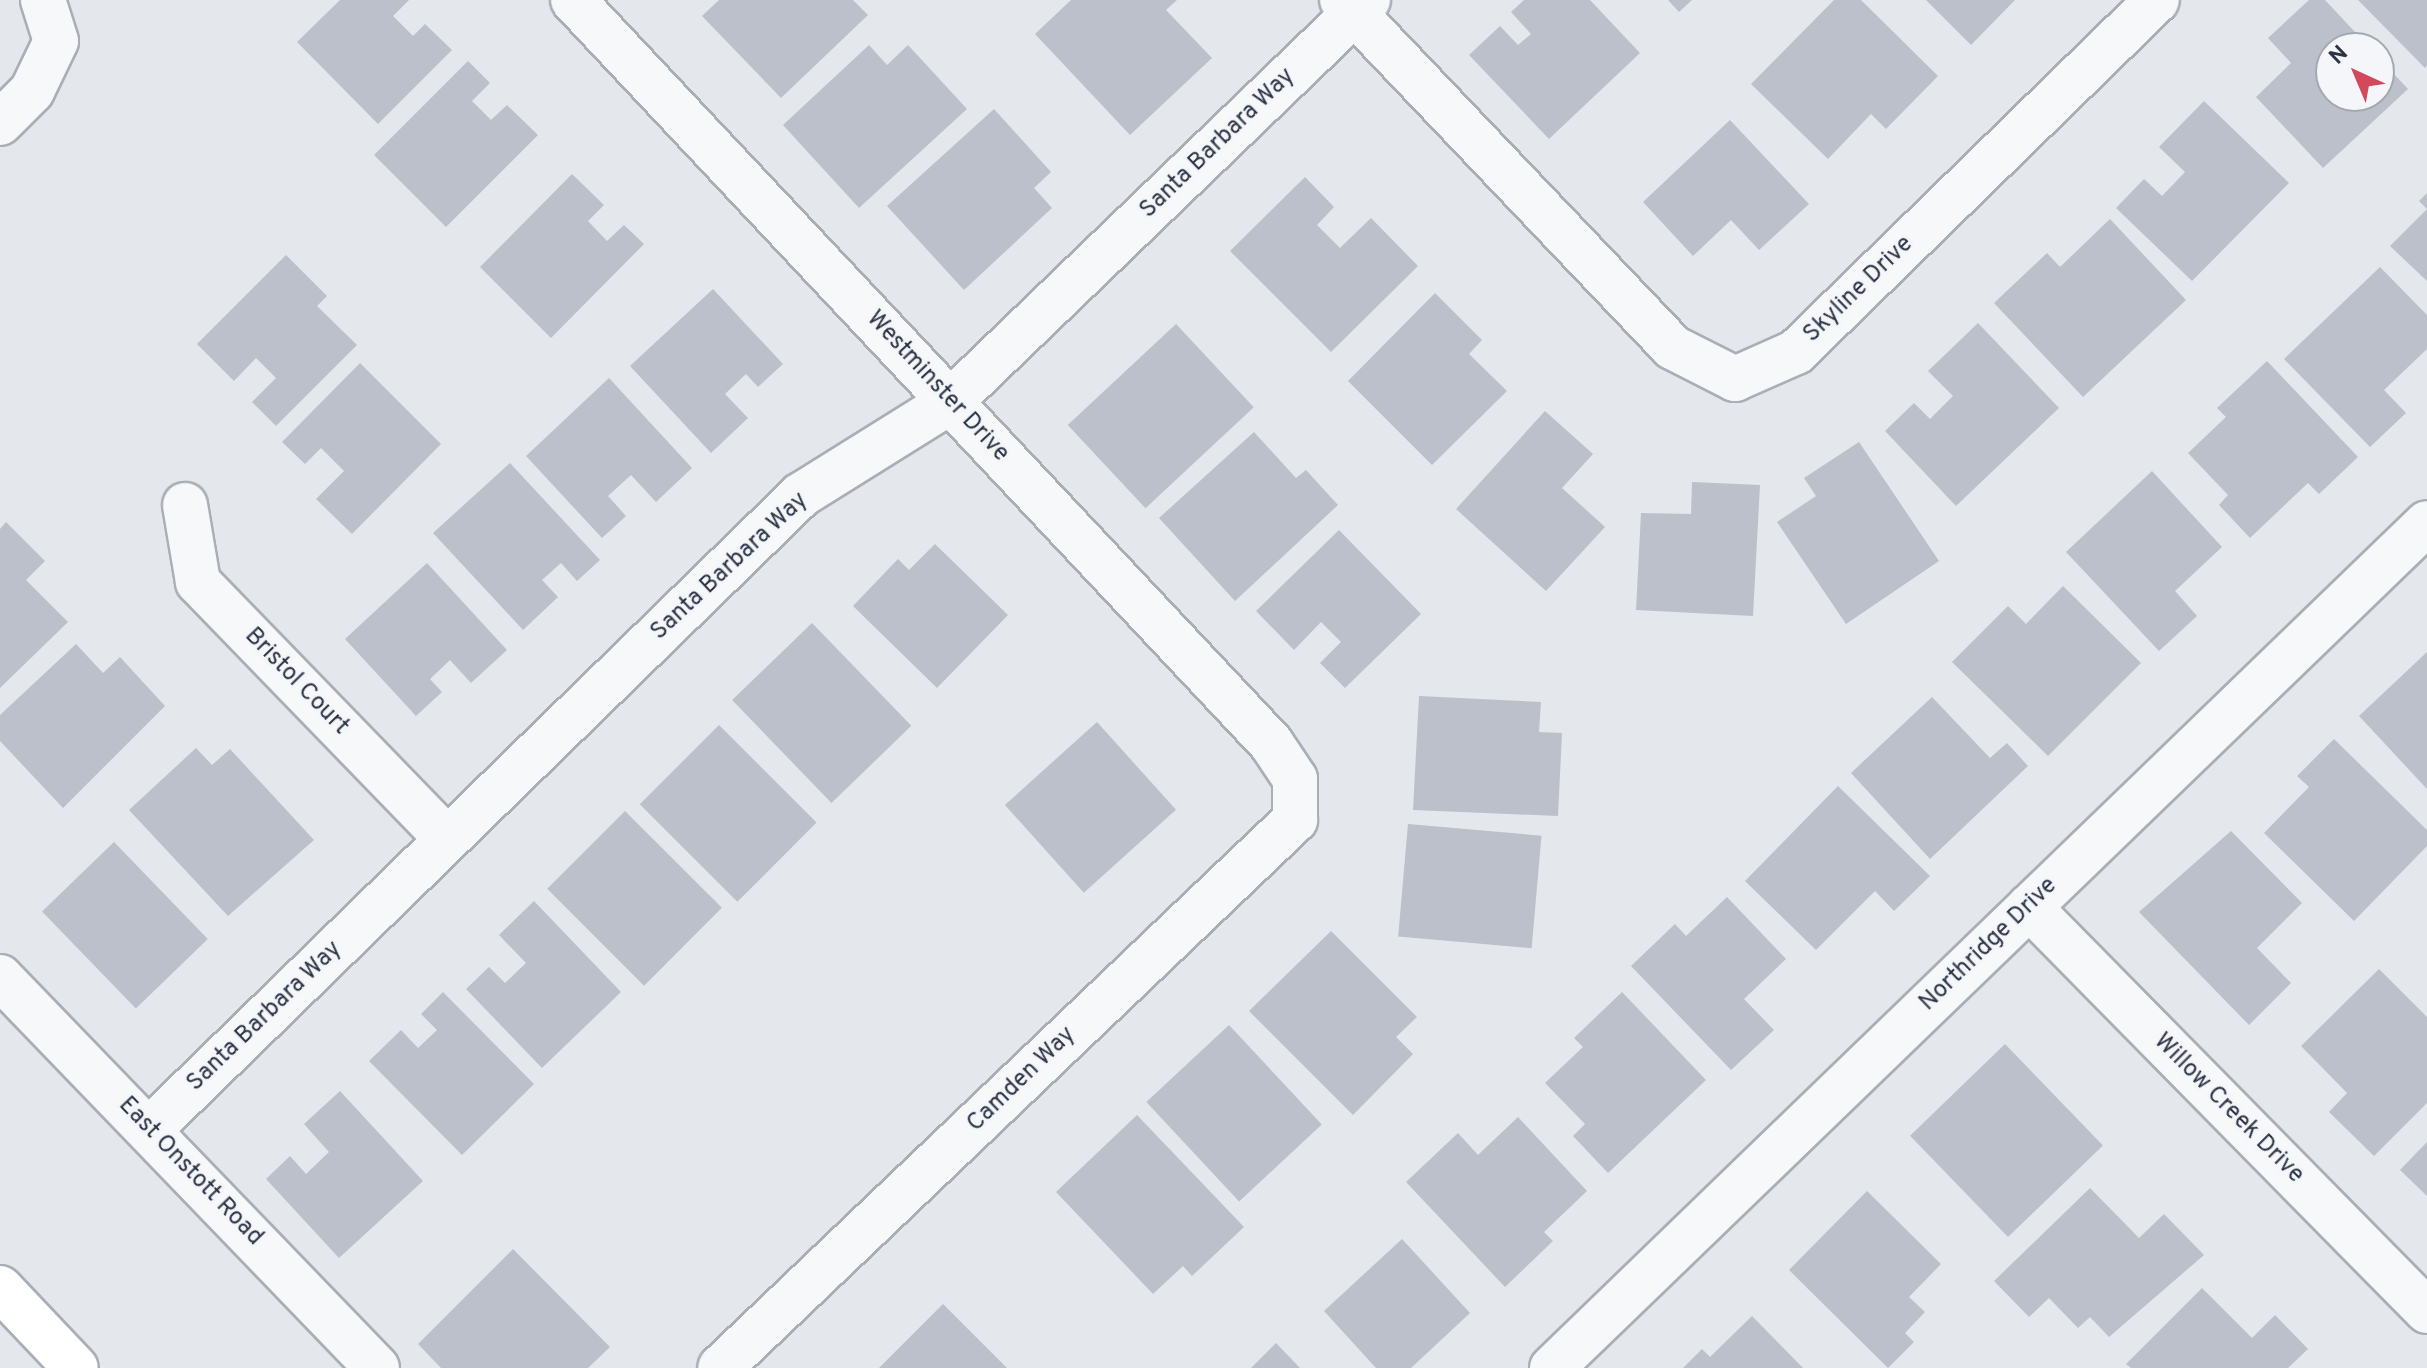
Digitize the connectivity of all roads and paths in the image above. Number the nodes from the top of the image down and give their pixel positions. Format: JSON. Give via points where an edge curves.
{"nodes":[{"id":1,"x":43,"y":0,"type":"edge"},
{"id":2,"x":573,"y":0,"type":"edge"},
{"id":3,"x":2157,"y":0,"type":"edge"},
{"id":4,"x":1355,"y":4,"type":"edge"},
{"id":5,"x":0,"y":123,"type":"edge"},
{"id":6,"x":950,"y":402,"type":"junction"},
{"id":7,"x":185,"y":505,"type":"dead end"},
{"id":8,"x":2427,"y":523,"type":"edge"},
{"id":9,"x":1295,"y":779,"type":"joint"},
{"id":10,"x":447,"y":839,"type":"junction"},
{"id":11,"x":2029,"y":907,"type":"junction"},
{"id":12,"x":0,"y":977,"type":"edge"},
{"id":13,"x":150,"y":1129,"type":"junction"},
{"id":14,"x":0,"y":1288,"type":"edge"},
{"id":15,"x":2427,"y":1311,"type":"edge"},
{"id":16,"x":76,"y":1368,"type":"edge"},
{"id":17,"x":377,"y":1368,"type":"edge"},
{"id":18,"x":720,"y":1368,"type":"edge"},
{"id":19,"x":1552,"y":1368,"type":"edge"}],
"edges":[{"from":1,"to":5,"type":"street","via":[[56,41],[32,91]]},
{"from":2,"to":6,"type":"street","name":"Westminster Drive"},
{"from":3,"to":4,"type":"street","name":"Skyline Drive","via":[[1796,352],[1735,379],[1672,347]]},
{"from":4,"to":6,"type":"street","name":"Santa Barbara Way"},
{"from":6,"to":9,"type":"street","name":"Westminster Drive","via":[[1271,743]]},
{"from":6,"to":10,"type":"street","name":"Santa Barbara Way","via":[[801,495]]},
{"from":7,"to":10,"type":"street","name":"Bristol Court","via":[[198,582]]},
{"from":8,"to":11,"type":"street","name":"Northridge Drive"},
{"from":9,"to":18,"type":"street","name":"Camden Way","via":[[1295,820]]},
{"from":10,"to":13,"type":"street","name":"Santa Barbara Way"},
{"from":11,"to":15,"type":"street","name":"Willow Creek Drive"},
{"from":11,"to":19,"type":"street","name":"Northridge Drive"},
{"from":12,"to":13,"type":"street","name":"East Onstott Road"},
{"from":13,"to":17,"type":"street","name":"East Onstott Road"},
{"from":14,"to":16,"type":"highway"}]}
